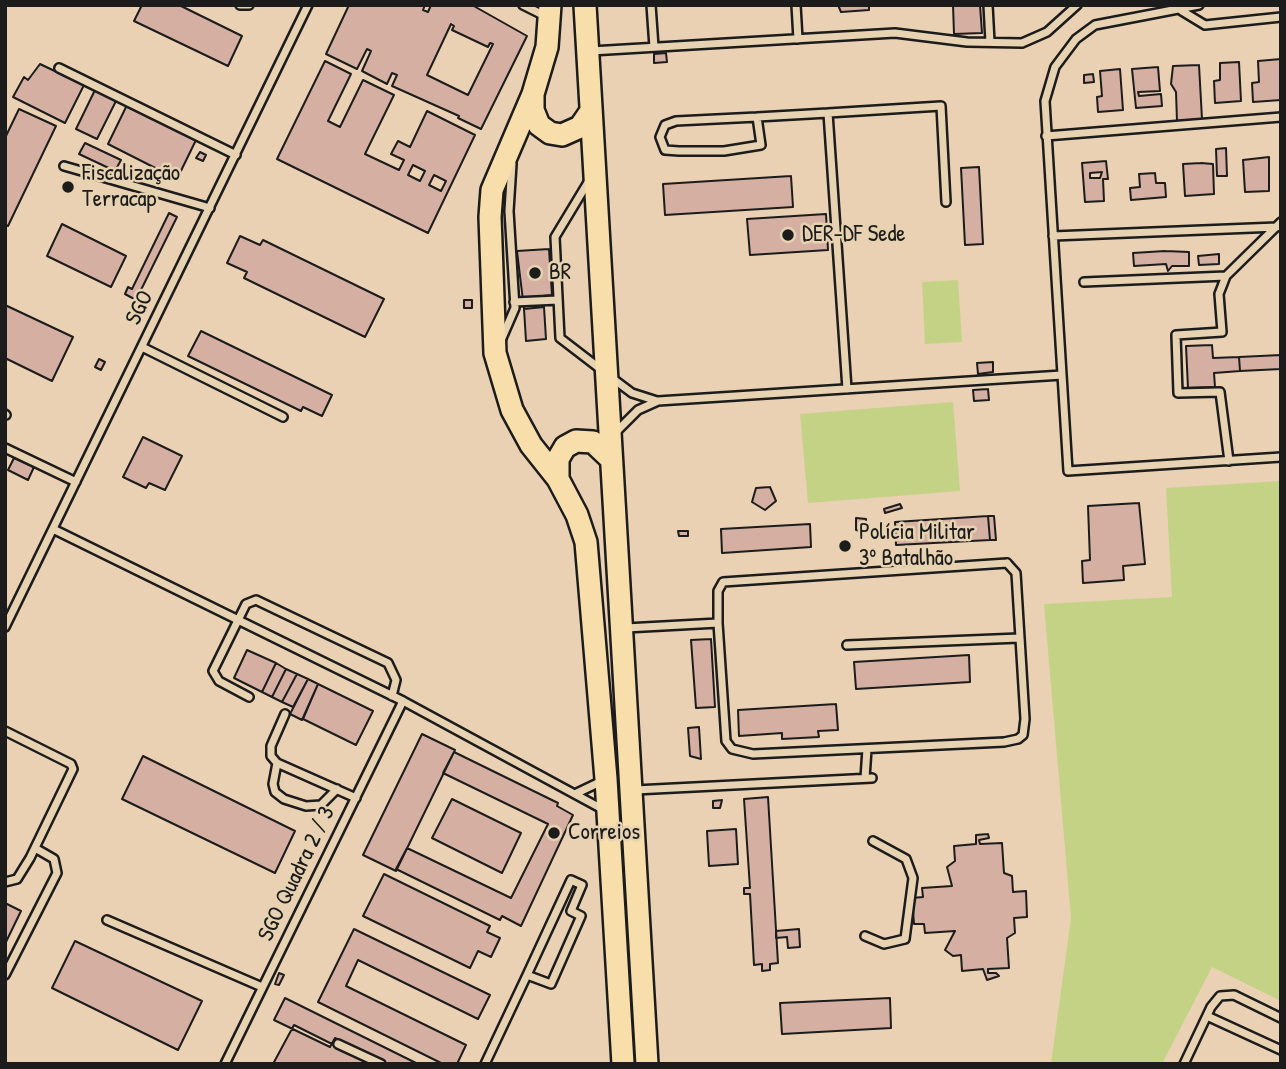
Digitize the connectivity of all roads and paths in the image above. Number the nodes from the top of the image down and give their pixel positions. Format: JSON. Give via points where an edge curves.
{"nodes":[{"id":1,"x":240,"y":5,"type":"edge"},
{"id":2,"x":249,"y":5,"type":"edge"},
{"id":3,"x":309,"y":5,"type":"edge"},
{"id":4,"x":523,"y":5,"type":"edge"},
{"id":5,"x":584,"y":5,"type":"edge"},
{"id":6,"x":651,"y":5,"type":"edge"},
{"id":7,"x":796,"y":5,"type":"edge"},
{"id":8,"x":988,"y":5,"type":"edge"},
{"id":9,"x":1077,"y":5,"type":"edge"},
{"id":10,"x":1199,"y":5,"type":"edge"},
{"id":11,"x":1183,"y":8,"type":"edge"},
{"id":12,"x":550,"y":12,"type":"edge"},
{"id":13,"x":1281,"y":17,"type":"edge"},
{"id":14,"x":798,"y":38,"type":"junction"},
{"id":15,"x":990,"y":42,"type":"junction"},
{"id":16,"x":654,"y":47,"type":"junction"},
{"id":17,"x":587,"y":51,"type":"junction"},
{"id":18,"x":59,"y":68,"type":"dead end"},
{"id":19,"x":533,"y":94,"type":"junction"},
{"id":20,"x":591,"y":111,"type":"junction"},
{"id":21,"x":828,"y":113,"type":"junction"},
{"id":22,"x":757,"y":117,"type":"junction"},
{"id":23,"x":1281,"y":117,"type":"edge"},
{"id":24,"x":1046,"y":136,"type":"junction"},
{"id":25,"x":513,"y":142,"type":"junction"},
{"id":26,"x":236,"y":155,"type":"junction"},
{"id":27,"x":64,"y":166,"type":"dead end"},
{"id":28,"x":594,"y":172,"type":"junction"},
{"id":29,"x":946,"y":202,"type":"dead end"},
{"id":30,"x":210,"y":208,"type":"junction"},
{"id":31,"x":1279,"y":226,"type":"edge"},
{"id":32,"x":1053,"y":236,"type":"junction"},
{"id":33,"x":1226,"y":276,"type":"junction"},
{"id":34,"x":1084,"y":282,"type":"dead end"},
{"id":35,"x":558,"y":300,"type":"junction"},
{"id":36,"x":514,"y":302,"type":"junction"},
{"id":37,"x":142,"y":346,"type":"junction"},
{"id":38,"x":495,"y":353,"type":"junction"},
{"id":39,"x":606,"y":374,"type":"junction"},
{"id":40,"x":1062,"y":375,"type":"junction"},
{"id":41,"x":847,"y":389,"type":"junction"},
{"id":42,"x":657,"y":401,"type":"junction"},
{"id":43,"x":283,"y":417,"type":"dead end"},
{"id":44,"x":5,"y":449,"type":"edge"},
{"id":45,"x":611,"y":452,"type":"junction"},
{"id":46,"x":1281,"y":457,"type":"edge"},
{"id":47,"x":1229,"y":461,"type":"junction"},
{"id":48,"x":558,"y":480,"type":"junction"},
{"id":49,"x":76,"y":482,"type":"junction"},
{"id":50,"x":53,"y":529,"type":"junction"},
{"id":51,"x":237,"y":620,"type":"junction"},
{"id":52,"x":718,"y":623,"type":"junction"},
{"id":53,"x":5,"y":627,"type":"edge"},
{"id":54,"x":621,"y":628,"type":"junction"},
{"id":55,"x":1019,"y":638,"type":"junction"},
{"id":56,"x":847,"y":645,"type":"dead end"},
{"id":57,"x":392,"y":695,"type":"junction"},
{"id":58,"x":249,"y":696,"type":"dead end"},
{"id":59,"x":403,"y":701,"type":"junction"},
{"id":60,"x":285,"y":714,"type":"dead end"},
{"id":61,"x":5,"y":731,"type":"edge"},
{"id":62,"x":867,"y":748,"type":"junction"},
{"id":63,"x":277,"y":763,"type":"junction"},
{"id":64,"x":606,"y":779,"type":"junction"},
{"id":65,"x":337,"y":789,"type":"junction"},
{"id":66,"x":631,"y":790,"type":"junction"},
{"id":67,"x":578,"y":793,"type":"junction"},
{"id":68,"x":356,"y":798,"type":"junction"},
{"id":69,"x":607,"y":811,"type":"junction"},
{"id":70,"x":873,"y":841,"type":"dead end"},
{"id":71,"x":35,"y":848,"type":"junction"},
{"id":72,"x":5,"y":882,"type":"edge"},
{"id":73,"x":107,"y":920,"type":"dead end"},
{"id":74,"x":865,"y":936,"type":"dead end"},
{"id":75,"x":5,"y":975,"type":"edge"},
{"id":76,"x":527,"y":975,"type":"junction"},
{"id":77,"x":262,"y":987,"type":"junction"},
{"id":78,"x":1207,"y":1016,"type":"junction"},
{"id":79,"x":1281,"y":1018,"type":"edge"},
{"id":80,"x":338,"y":1044,"type":"dead end"},
{"id":81,"x":1281,"y":1049,"type":"edge"},
{"id":82,"x":225,"y":1064,"type":"edge"},
{"id":83,"x":381,"y":1064,"type":"edge"},
{"id":84,"x":485,"y":1064,"type":"edge"},
{"id":85,"x":622,"y":1064,"type":"edge"},
{"id":86,"x":647,"y":1064,"type":"edge"},
{"id":87,"x":1184,"y":1064,"type":"edge"}],
"edges":[{"from":1,"to":2,"type":"lane"},
{"from":3,"to":26,"type":"lane","name":"SGO"},
{"from":4,"to":12,"type":"lane"},
{"from":5,"to":17,"type":"main road"},
{"from":6,"to":16,"type":"lane"},
{"from":7,"to":14,"type":"lane"},
{"from":8,"to":15,"type":"lane"},
{"from":9,"to":15,"type":"lane","via":[[1047,32],[1022,43]]},
{"from":10,"to":11,"type":"lane"},
{"from":11,"to":13,"type":"lane","via":[[1205,25]]},
{"from":11,"to":24,"type":"lane","via":[[1095,25],[1076,39],[1055,67],[1045,101]]},
{"from":12,"to":19,"type":"main road","via":[[547,47]]},
{"from":14,"to":15,"type":"lane","via":[[895,33]]},
{"from":14,"to":16,"type":"lane"},
{"from":16,"to":17,"type":"lane"},
{"from":17,"to":20,"type":"main road"},
{"from":18,"to":26,"type":"lane"},
{"from":19,"to":20,"type":"main road","via":[[539,125],[551,133],[562,135],[580,127]]},
{"from":19,"to":25,"type":"main road"},
{"from":20,"to":28,"type":"main road"},
{"from":21,"to":22,"type":"lane"},
{"from":21,"to":29,"type":"lane","via":[[941,106]]},
{"from":21,"to":41,"type":"lane"},
{"from":22,"to":22,"type":"lane","via":[[676,121],[665,125],[660,137],[665,150],[724,151],[761,145]]},
{"from":23,"to":24,"type":"lane"},
{"from":24,"to":32,"type":"lane"},
{"from":25,"to":36,"type":"lane","via":[[509,211]]},
{"from":25,"to":38,"type":"main road","via":[[492,190],[489,217]]},
{"from":26,"to":30,"type":"lane","name":"SGO"},
{"from":27,"to":30,"type":"lane"},
{"from":28,"to":35,"type":"lane","via":[[555,237]]},
{"from":28,"to":39,"type":"main road"},
{"from":30,"to":37,"type":"lane","name":"SGO"},
{"from":31,"to":32,"type":"lane"},
{"from":31,"to":33,"type":"lane"},
{"from":32,"to":40,"type":"lane"},
{"from":33,"to":34,"type":"lane"},
{"from":33,"to":47,"type":"lane","via":[[1219,294],[1222,332],[1176,335],[1178,393],[1220,392]]},
{"from":35,"to":36,"type":"lane"},
{"from":35,"to":39,"type":"lane","via":[[560,338]]},
{"from":36,"to":38,"type":"lane"},
{"from":37,"to":43,"type":"lane"},
{"from":37,"to":49,"type":"lane","name":"SGO"},
{"from":38,"to":48,"type":"main road","via":[[512,410]]},
{"from":39,"to":42,"type":"lane","via":[[632,393]]},
{"from":39,"to":45,"type":"main road"},
{"from":40,"to":41,"type":"lane"},
{"from":40,"to":47,"type":"lane","via":[[1068,471]]},
{"from":41,"to":42,"type":"lane"},
{"from":42,"to":45,"type":"lane","via":[[619,426]]},
{"from":44,"to":49,"type":"lane"},
{"from":45,"to":48,"type":"main road","via":[[593,442],[576,441],[565,447],[558,459]]},
{"from":45,"to":54,"type":"main road"},
{"from":46,"to":47,"type":"lane"},
{"from":48,"to":64,"type":"main road","via":[[577,515],[590,568]]},
{"from":49,"to":50,"type":"lane","name":"SGO"},
{"from":50,"to":51,"type":"lane"},
{"from":50,"to":53,"type":"lane","name":"SGO"},
{"from":51,"to":57,"type":"lane"},
{"from":51,"to":57,"type":"lane","via":[[246,604],[263,601],[374,654],[394,671]]},
{"from":51,"to":58,"type":"lane","via":[[213,671],[219,681]]},
{"from":52,"to":54,"type":"lane"},
{"from":52,"to":55,"type":"lane","via":[[718,591],[728,580],[1007,563],[1016,573]]},
{"from":52,"to":62,"type":"lane","via":[[724,732],[732,749],[753,754]]},
{"from":54,"to":66,"type":"main road"},
{"from":55,"to":56,"type":"lane"},
{"from":55,"to":62,"type":"lane","via":[[1025,719],[1018,739]]},
{"from":57,"to":59,"type":"lane"},
{"from":59,"to":67,"type":"lane"},
{"from":59,"to":68,"type":"lane","name":"SGO Quadra 2 / 3"},
{"from":60,"to":63,"type":"lane","via":[[271,746]]},
{"from":61,"to":71,"type":"lane","via":[[73,766]]},
{"from":62,"to":66,"type":"lane","via":[[868,778]]},
{"from":63,"to":65,"type":"lane"},
{"from":63,"to":65,"type":"lane","via":[[273,784],[275,793],[284,799],[321,805]]},
{"from":64,"to":67,"type":"lane"},
{"from":64,"to":69,"type":"main road"},
{"from":65,"to":68,"type":"lane"},
{"from":66,"to":86,"type":"main road"},
{"from":67,"to":69,"type":"lane"},
{"from":68,"to":77,"type":"lane","name":"SGO Quadra 2 / 3"},
{"from":69,"to":85,"type":"main road"},
{"from":70,"to":74,"type":"lane","via":[[906,859],[913,878],[905,939],[884,944]]},
{"from":71,"to":72,"type":"lane","via":[[17,879]]},
{"from":71,"to":75,"type":"lane","via":[[54,859],[57,873]]},
{"from":73,"to":77,"type":"lane"},
{"from":76,"to":76,"type":"lane","via":[[571,880],[582,885],[571,911],[582,916],[551,985]]},
{"from":76,"to":84,"type":"lane"},
{"from":77,"to":82,"type":"lane","name":"SGO Quadra 2 / 3"},
{"from":78,"to":79,"type":"lane","via":[[1215,1001],[1226,994]]},
{"from":78,"to":81,"type":"lane"},
{"from":78,"to":87,"type":"lane"},
{"from":80,"to":83,"type":"lane"}]}
